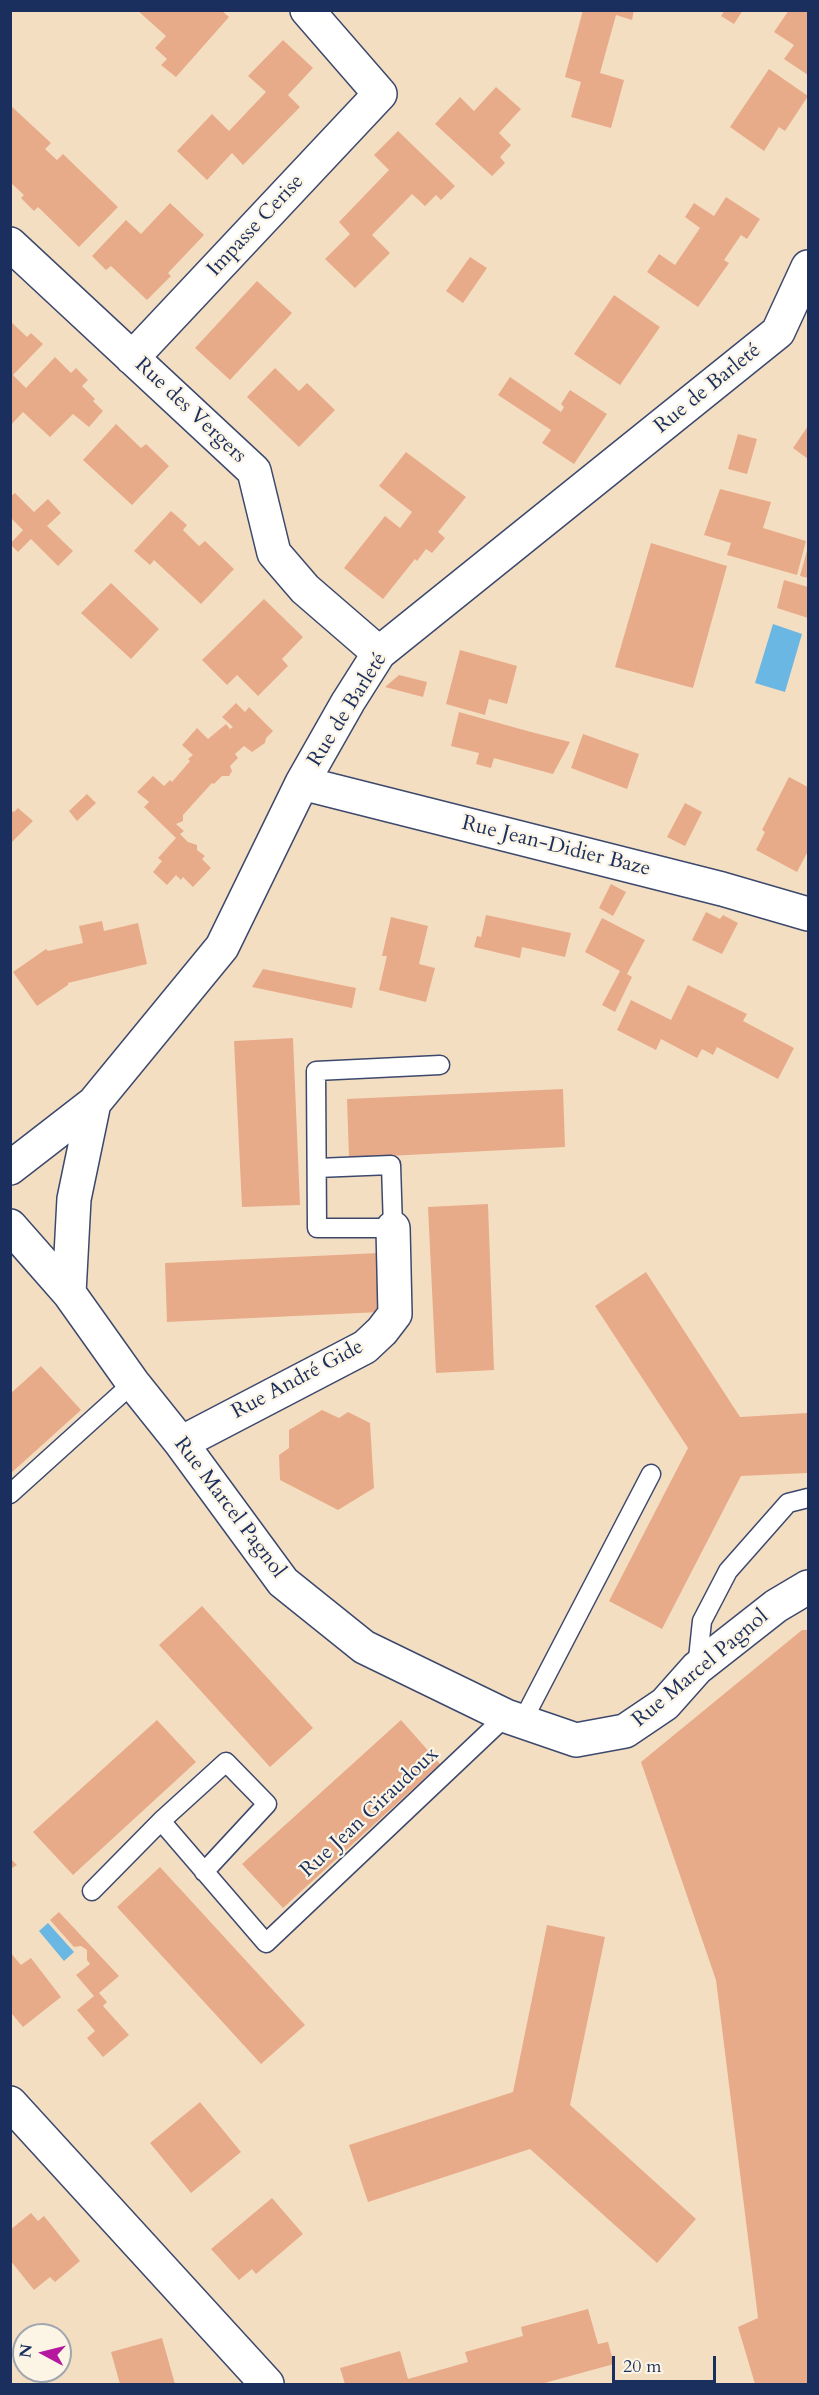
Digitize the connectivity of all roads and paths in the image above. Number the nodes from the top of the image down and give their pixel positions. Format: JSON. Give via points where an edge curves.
{"nodes":[{"id":1,"x":307,"y":10,"type":"edge"},
{"id":2,"x":10,"y":244,"type":"edge"},
{"id":3,"x":808,"y":267,"type":"edge"},
{"id":4,"x":808,"y":314,"type":"edge"},
{"id":5,"x":778,"y":332,"type":"junction"},
{"id":6,"x":132,"y":358,"type":"junction"},
{"id":7,"x":379,"y":653,"type":"junction"},
{"id":8,"x":302,"y":783,"type":"junction"},
{"id":9,"x":808,"y":914,"type":"edge"},
{"id":10,"x":440,"y":1065,"type":"dead end"},
{"id":11,"x":93,"y":1103,"type":"junction"},
{"id":12,"x":10,"y":1168,"type":"edge"},
{"id":13,"x":317,"y":1168,"type":"junction"},
{"id":14,"x":10,"y":1226,"type":"edge"},
{"id":15,"x":393,"y":1228,"type":"junction"},
{"id":16,"x":69,"y":1293,"type":"junction"},
{"id":17,"x":133,"y":1383,"type":"junction"},
{"id":18,"x":181,"y":1443,"type":"junction"},
{"id":19,"x":651,"y":1474,"type":"dead end"},
{"id":20,"x":10,"y":1494,"type":"edge"},
{"id":21,"x":808,"y":1498,"type":"edge"},
{"id":22,"x":808,"y":1587,"type":"edge"},
{"id":23,"x":697,"y":1668,"type":"junction"},
{"id":24,"x":514,"y":1719,"type":"junction"},
{"id":25,"x":162,"y":1821,"type":"junction"},
{"id":26,"x":204,"y":1872,"type":"junction"},
{"id":27,"x":92,"y":1891,"type":"dead end"},
{"id":28,"x":10,"y":2103,"type":"edge"},
{"id":29,"x":267,"y":2385,"type":"edge"}],
"edges":[{"from":1,"to":6,"type":"street","name":"Impasse Cerise","via":[[380,94]]},
{"from":2,"to":6,"type":"street","name":"Rue des Vergers"},
{"from":3,"to":5,"type":"street","name":"Rue de Barleté"},
{"from":4,"to":5,"type":"street","name":"Rue de Barleté"},
{"from":5,"to":7,"type":"street","name":"Rue de Barleté"},
{"from":6,"to":7,"type":"street","name":"Rue des Vergers","via":[[254,471],[274,553],[305,589]]},
{"from":7,"to":8,"type":"street","name":"Rue de Barleté"},
{"from":8,"to":9,"type":"street","name":"Rue Jean-Didier Baze"},
{"from":8,"to":11,"type":"street","name":"Rue de Barleté","via":[[222,947]]},
{"from":10,"to":13,"type":"lane","via":[[316,1071]]},
{"from":11,"to":12,"type":"street","name":"Rue de Barleté"},
{"from":11,"to":16,"type":"street","via":[[74,1199]]},
{"from":13,"to":15,"type":"lane","via":[[318,1228]]},
{"from":13,"to":15,"type":"lane","via":[[391,1165]]},
{"from":14,"to":16,"type":"street","name":"Rue Marcel Pagnol"},
{"from":15,"to":18,"type":"street","name":"Rue André Gide","via":[[395,1314],[382,1331],[365,1347]]},
{"from":16,"to":17,"type":"street","name":"Rue Marcel Pagnol"},
{"from":17,"to":18,"type":"street","name":"Rue Marcel Pagnol"},
{"from":17,"to":20,"type":"lane"},
{"from":18,"to":24,"type":"street","name":"Rue Marcel Pagnol","via":[[283,1582],[364,1647]]},
{"from":19,"to":24,"type":"lane","name":"Rue Jean Giraudoux"},
{"from":21,"to":23,"type":"lane","via":[[788,1503],[728,1571],[702,1621]]},
{"from":22,"to":23,"type":"street","name":"Rue Marcel Pagnol","via":[[776,1606]]},
{"from":23,"to":24,"type":"street","name":"Rue Marcel Pagnol","via":[[665,1704],[625,1731],[576,1740]]},
{"from":24,"to":26,"type":"lane","name":"Rue Jean Giraudoux","via":[[266,1943]]},
{"from":25,"to":26,"type":"lane"},
{"from":25,"to":26,"type":"lane","via":[[226,1762],[267,1803]]},
{"from":25,"to":27,"type":"lane"},
{"from":28,"to":29,"type":"street"}]}
